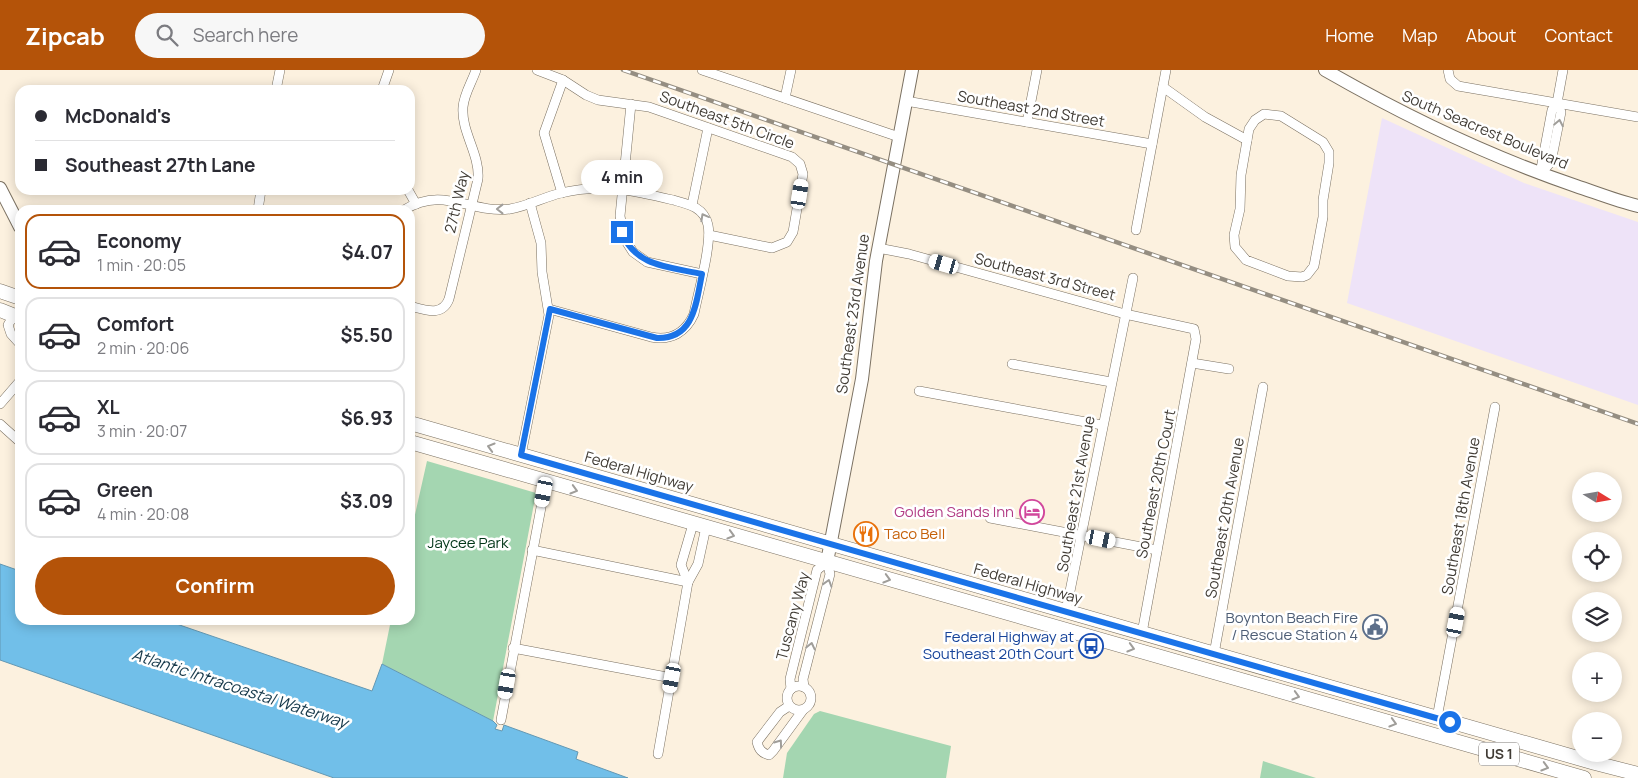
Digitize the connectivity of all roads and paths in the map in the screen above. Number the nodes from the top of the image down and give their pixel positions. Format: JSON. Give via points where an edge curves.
{"nodes":[{"id":1,"x":280,"y":70,"type":"edge"},
{"id":2,"x":389,"y":70,"type":"edge"},
{"id":3,"x":476,"y":70,"type":"edge"},
{"id":4,"x":537,"y":70,"type":"edge"},
{"id":5,"x":702,"y":70,"type":"edge"},
{"id":6,"x":790,"y":70,"type":"edge"},
{"id":7,"x":912,"y":70,"type":"edge"},
{"id":8,"x":1037,"y":70,"type":"edge"},
{"id":9,"x":1166,"y":70,"type":"edge"},
{"id":10,"x":1325,"y":70,"type":"edge"},
{"id":11,"x":1448,"y":70,"type":"edge"},
{"id":12,"x":1563,"y":70,"type":"edge"},
{"id":13,"x":563,"y":80,"type":"junction"},
{"id":14,"x":277,"y":85,"type":"edge"},
{"id":15,"x":384,"y":85,"type":"edge"},
{"id":16,"x":1163,"y":87,"type":"junction"},
{"id":17,"x":786,"y":98,"type":"junction"},
{"id":18,"x":906,"y":101,"type":"junction"},
{"id":19,"x":1557,"y":103,"type":"junction"},
{"id":20,"x":631,"y":104,"type":"junction"},
{"id":21,"x":1638,"y":117,"type":"edge"},
{"id":22,"x":1027,"y":122,"type":"junction"},
{"id":23,"x":708,"y":128,"type":"junction"},
{"id":24,"x":899,"y":137,"type":"junction"},
{"id":25,"x":1247,"y":140,"type":"junction"},
{"id":26,"x":1152,"y":144,"type":"junction"},
{"id":27,"x":1540,"y":174,"type":"junction"},
{"id":28,"x":0,"y":188,"type":"edge"},
{"id":29,"x":624,"y":189,"type":"junction"},
{"id":30,"x":562,"y":193,"type":"junction"},
{"id":31,"x":411,"y":195,"type":"edge"},
{"id":32,"x":530,"y":203,"type":"junction"},
{"id":33,"x":416,"y":204,"type":"joint"},
{"id":34,"x":471,"y":205,"type":"junction"},
{"id":35,"x":692,"y":205,"type":"junction"},
{"id":36,"x":1638,"y":206,"type":"edge"},
{"id":37,"x":15,"y":217,"type":"edge"},
{"id":38,"x":1136,"y":230,"type":"dead end"},
{"id":39,"x":709,"y":234,"type":"junction"},
{"id":40,"x":878,"y":248,"type":"junction"},
{"id":41,"x":702,"y":274,"type":"junction"},
{"id":42,"x":1133,"y":278,"type":"dead end"},
{"id":43,"x":0,"y":291,"type":"edge"},
{"id":44,"x":15,"y":296,"type":"edge"},
{"id":45,"x":415,"y":307,"type":"edge"},
{"id":46,"x":550,"y":309,"type":"junction"},
{"id":47,"x":0,"y":310,"type":"edge"},
{"id":48,"x":1124,"y":314,"type":"junction"},
{"id":49,"x":15,"y":318,"type":"edge"},
{"id":50,"x":15,"y":321,"type":"edge"},
{"id":51,"x":15,"y":338,"type":"edge"},
{"id":52,"x":1196,"y":339,"type":"joint"},
{"id":53,"x":1192,"y":363,"type":"junction"},
{"id":54,"x":1012,"y":364,"type":"dead end"},
{"id":55,"x":1229,"y":369,"type":"dead end"},
{"id":56,"x":1111,"y":382,"type":"junction"},
{"id":57,"x":15,"y":387,"type":"edge"},
{"id":58,"x":1263,"y":387,"type":"dead end"},
{"id":59,"x":919,"y":391,"type":"dead end"},
{"id":60,"x":0,"y":404,"type":"edge"},
{"id":61,"x":1494,"y":407,"type":"dead end"},
{"id":62,"x":0,"y":424,"type":"edge"},
{"id":63,"x":415,"y":424,"type":"edge"},
{"id":64,"x":1102,"y":425,"type":"junction"},
{"id":65,"x":15,"y":438,"type":"edge"},
{"id":66,"x":415,"y":443,"type":"edge"},
{"id":67,"x":441,"y":451,"type":"junction"},
{"id":68,"x":521,"y":455,"type":"junction"},
{"id":69,"x":516,"y":473,"type":"junction"},
{"id":70,"x":604,"y":479,"type":"junction"},
{"id":71,"x":546,"y":481,"type":"junction"},
{"id":72,"x":723,"y":512,"type":"junction"},
{"id":73,"x":990,"y":518,"type":"dead end"},
{"id":74,"x":699,"y":526,"type":"junction"},
{"id":75,"x":1083,"y":535,"type":"junction"},
{"id":76,"x":832,"y":544,"type":"junction"},
{"id":77,"x":532,"y":550,"type":"junction"},
{"id":78,"x":1157,"y":550,"type":"junction"},
{"id":79,"x":827,"y":562,"type":"junction"},
{"id":80,"x":688,"y":582,"type":"junction"},
{"id":81,"x":977,"y":605,"type":"junction"},
{"id":82,"x":1066,"y":611,"type":"junction"},
{"id":83,"x":1082,"y":616,"type":"junction"},
{"id":84,"x":1067,"y":630,"type":"junction"},
{"id":85,"x":1142,"y":633,"type":"junction"},
{"id":86,"x":513,"y":648,"type":"junction"},
{"id":87,"x":1214,"y":654,"type":"junction"},
{"id":88,"x":672,"y":678,"type":"junction"},
{"id":89,"x":804,"y":687,"type":"junction"},
{"id":90,"x":791,"y":689,"type":"junction"},
{"id":91,"x":790,"y":706,"type":"junction"},
{"id":92,"x":802,"y":710,"type":"junction"},
{"id":93,"x":501,"y":720,"type":"dead end"},
{"id":94,"x":1444,"y":720,"type":"junction"},
{"id":95,"x":1414,"y":729,"type":"junction"},
{"id":96,"x":1431,"y":734,"type":"junction"},
{"id":97,"x":658,"y":754,"type":"dead end"},
{"id":98,"x":1638,"y":774,"type":"edge"},
{"id":99,"x":1584,"y":778,"type":"edge"}],
"edges":[{"from":1,"to":14,"type":"street"},
{"from":2,"to":15,"type":"street"},
{"from":3,"to":34,"type":"street","name":"27th Way","via":[[463,106],[479,166]]},
{"from":4,"to":13,"type":"street","name":"Southeast 5th Circle"},
{"from":5,"to":17,"type":"street"},
{"from":6,"to":17,"type":"street"},
{"from":7,"to":18,"type":"street","name":"Southeast 23rd Avenue"},
{"from":8,"to":22,"type":"street"},
{"from":9,"to":16,"type":"street"},
{"from":10,"to":27,"type":"street","name":"South Seacrest Boulevard","via":[[1447,135]]},
{"from":11,"to":19,"type":"street","via":[[1450,79],[1458,86]]},
{"from":12,"to":19,"type":"street"},
{"from":13,"to":20,"type":"street","name":"Southeast 5th Circle","via":[[598,100]]},
{"from":13,"to":30,"type":"street","via":[[544,133]]},
{"from":16,"to":25,"type":"street","via":[[1205,117]]},
{"from":16,"to":26,"type":"street"},
{"from":17,"to":24,"type":"street"},
{"from":18,"to":22,"type":"street","name":"Southeast 2nd Street"},
{"from":18,"to":24,"type":"street","name":"Southeast 23rd Avenue"},
{"from":19,"to":21,"type":"street"},
{"from":19,"to":27,"type":"street","via":[[1561,112],[1551,162]]},
{"from":20,"to":23,"type":"street","name":"Southeast 5th Circle"},
{"from":20,"to":29,"type":"street"},
{"from":22,"to":26,"type":"street","name":"Southeast 2nd Street"},
{"from":23,"to":35,"type":"street"},
{"from":23,"to":39,"type":"street","name":"Southeast 5th Circle","via":[[792,158],[800,164],[803,174],[793,232],[783,245],[766,248]]},
{"from":24,"to":40,"type":"street","name":"Southeast 23rd Avenue"},
{"from":25,"to":25,"type":"street","via":[[1255,120],[1264,114],[1275,114],[1323,142],[1328,152],[1323,217],[1314,266],[1307,275],[1288,276],[1246,260],[1235,247]]},
{"from":26,"to":38,"type":"street"},
{"from":27,"to":36,"type":"street","name":"South Seacrest Boulevard"},
{"from":28,"to":37,"type":"street"},
{"from":29,"to":30,"type":"street","via":[[598,187]]},
{"from":29,"to":35,"type":"street"},
{"from":29,"to":41,"type":"street","via":[[621,227],[633,252],[653,264]]},
{"from":30,"to":32,"type":"street"},
{"from":31,"to":33,"type":"street"},
{"from":32,"to":34,"type":"street","one_way":true,"via":[[497,209]]},
{"from":32,"to":46,"type":"street","via":[[541,243]]},
{"from":33,"to":34,"type":"street","via":[[439,198]]},
{"from":34,"to":45,"type":"street","name":"27th Way","via":[[447,304],[438,311]]},
{"from":39,"to":35,"type":"street","one_way":true,"via":[[704,216]]},
{"from":39,"to":41,"type":"street"},
{"from":40,"to":48,"type":"street","name":"Southeast 3rd Street"},
{"from":40,"to":76,"type":"street","name":"Southeast 23rd Avenue","via":[[863,373]]},
{"from":41,"to":46,"type":"street","via":[[692,319],[685,329],[669,338],[651,337]]},
{"from":42,"to":48,"type":"street","name":"Southeast 21st Avenue"},
{"from":43,"to":44,"type":"main road"},
{"from":46,"to":68,"type":"street"},
{"from":47,"to":49,"type":"main road"},
{"from":48,"to":52,"type":"street","name":"Southeast 3rd Street","via":[[1194,329]]},
{"from":48,"to":56,"type":"street","name":"Southeast 21st Avenue"},
{"from":50,"to":51,"type":"street","via":[[8,326]]},
{"from":52,"to":53,"type":"street","name":"Southeast 20th Court"},
{"from":53,"to":55,"type":"street"},
{"from":53,"to":78,"type":"street","name":"Southeast 20th Court"},
{"from":54,"to":56,"type":"street"},
{"from":56,"to":64,"type":"street","name":"Southeast 21st Avenue"},
{"from":57,"to":60,"type":"street"},
{"from":58,"to":87,"type":"street","name":"Southeast 20th Avenue"},
{"from":59,"to":64,"type":"street"},
{"from":61,"to":94,"type":"street","name":"Southeast 18th Avenue"},
{"from":62,"to":65,"type":"street"},
{"from":68,"to":63,"type":"main road","name":"Federal Highway","number":"US 1","one_way":true},
{"from":64,"to":75,"type":"street","name":"Southeast 21st Avenue"},
{"from":66,"to":67,"type":"main road","number":"US 1"},
{"from":67,"to":68,"type":"main road","via":[[453,449],[501,463]]},
{"from":67,"to":69,"type":"main road","number":"US 1"},
{"from":68,"to":70,"type":"main road","name":"Federal Highway","number":"US 1"},
{"from":69,"to":70,"type":"main road","via":[[535,466],[586,481]]},
{"from":69,"to":71,"type":"main road","number":"US 1"},
{"from":70,"to":72,"type":"main road","name":"Federal Highway","number":"US 1"},
{"from":71,"to":74,"type":"main road","number":"US 1","one_way":true},
{"from":71,"to":77,"type":"street"},
{"from":72,"to":74,"type":"main road","via":[[700,518]]},
{"from":72,"to":76,"type":"main road","name":"Federal Highway","number":"US 1"},
{"from":73,"to":75,"type":"street"},
{"from":74,"to":79,"type":"main road","number":"US 1","one_way":true},
{"from":74,"to":80,"type":"street","via":[[698,564]]},
{"from":74,"to":80,"type":"street","via":[[681,565]]},
{"from":75,"to":78,"type":"street"},
{"from":75,"to":82,"type":"street","name":"Southeast 21st Avenue"},
{"from":76,"to":79,"type":"street","name":"Southeast 23rd Avenue"},
{"from":76,"to":82,"type":"main road","name":"Federal Highway","number":"US 1"},
{"from":77,"to":80,"type":"street"},
{"from":77,"to":86,"type":"street"},
{"from":78,"to":85,"type":"street","name":"Southeast 20th Court"},
{"from":79,"to":81,"type":"main road","number":"US 1","one_way":true},
{"from":89,"to":79,"type":"street","name":"Tuscany Way","one_way":true,"via":[[803,679],[830,574]]},
{"from":79,"to":90,"type":"street","name":"Tuscany Way","via":[[817,570],[808,601],[790,679]]},
{"from":80,"to":88,"type":"street"},
{"from":81,"to":82,"type":"main road","via":[[997,605],[1051,620]]},
{"from":81,"to":84,"type":"main road","number":"US 1"},
{"from":82,"to":83,"type":"main road","name":"Federal Highway","number":"US 1"},
{"from":83,"to":84,"type":"main road"},
{"from":83,"to":85,"type":"main road","name":"Federal Highway","number":"US 1"},
{"from":84,"to":95,"type":"main road","number":"US 1","one_way":true},
{"from":85,"to":87,"type":"main road","name":"Federal Highway","number":"US 1"},
{"from":86,"to":88,"type":"street"},
{"from":86,"to":93,"type":"street"},
{"from":87,"to":94,"type":"main road","name":"Federal Highway","number":"US 1"},
{"from":88,"to":97,"type":"street"},
{"from":89,"to":90,"type":"street"},
{"from":89,"to":92,"type":"street","name":"Tuscany Way","via":[[811,699]]},
{"from":90,"to":91,"type":"street","name":"Tuscany Way","via":[[787,696]]},
{"from":91,"to":92,"type":"street"},
{"from":91,"to":92,"type":"street","name":"Tuscany Way","one_way":true,"via":[[780,712],[757,742],[764,754],[769,755],[773,751]]},
{"from":94,"to":95,"type":"main road"},
{"from":94,"to":96,"type":"main road"},
{"from":94,"to":98,"type":"main road","name":"Federal Highway","number":"US 1"},
{"from":95,"to":96,"type":"main road","number":"US 1"},
{"from":96,"to":99,"type":"main road","number":"US 1","one_way":true}]}
